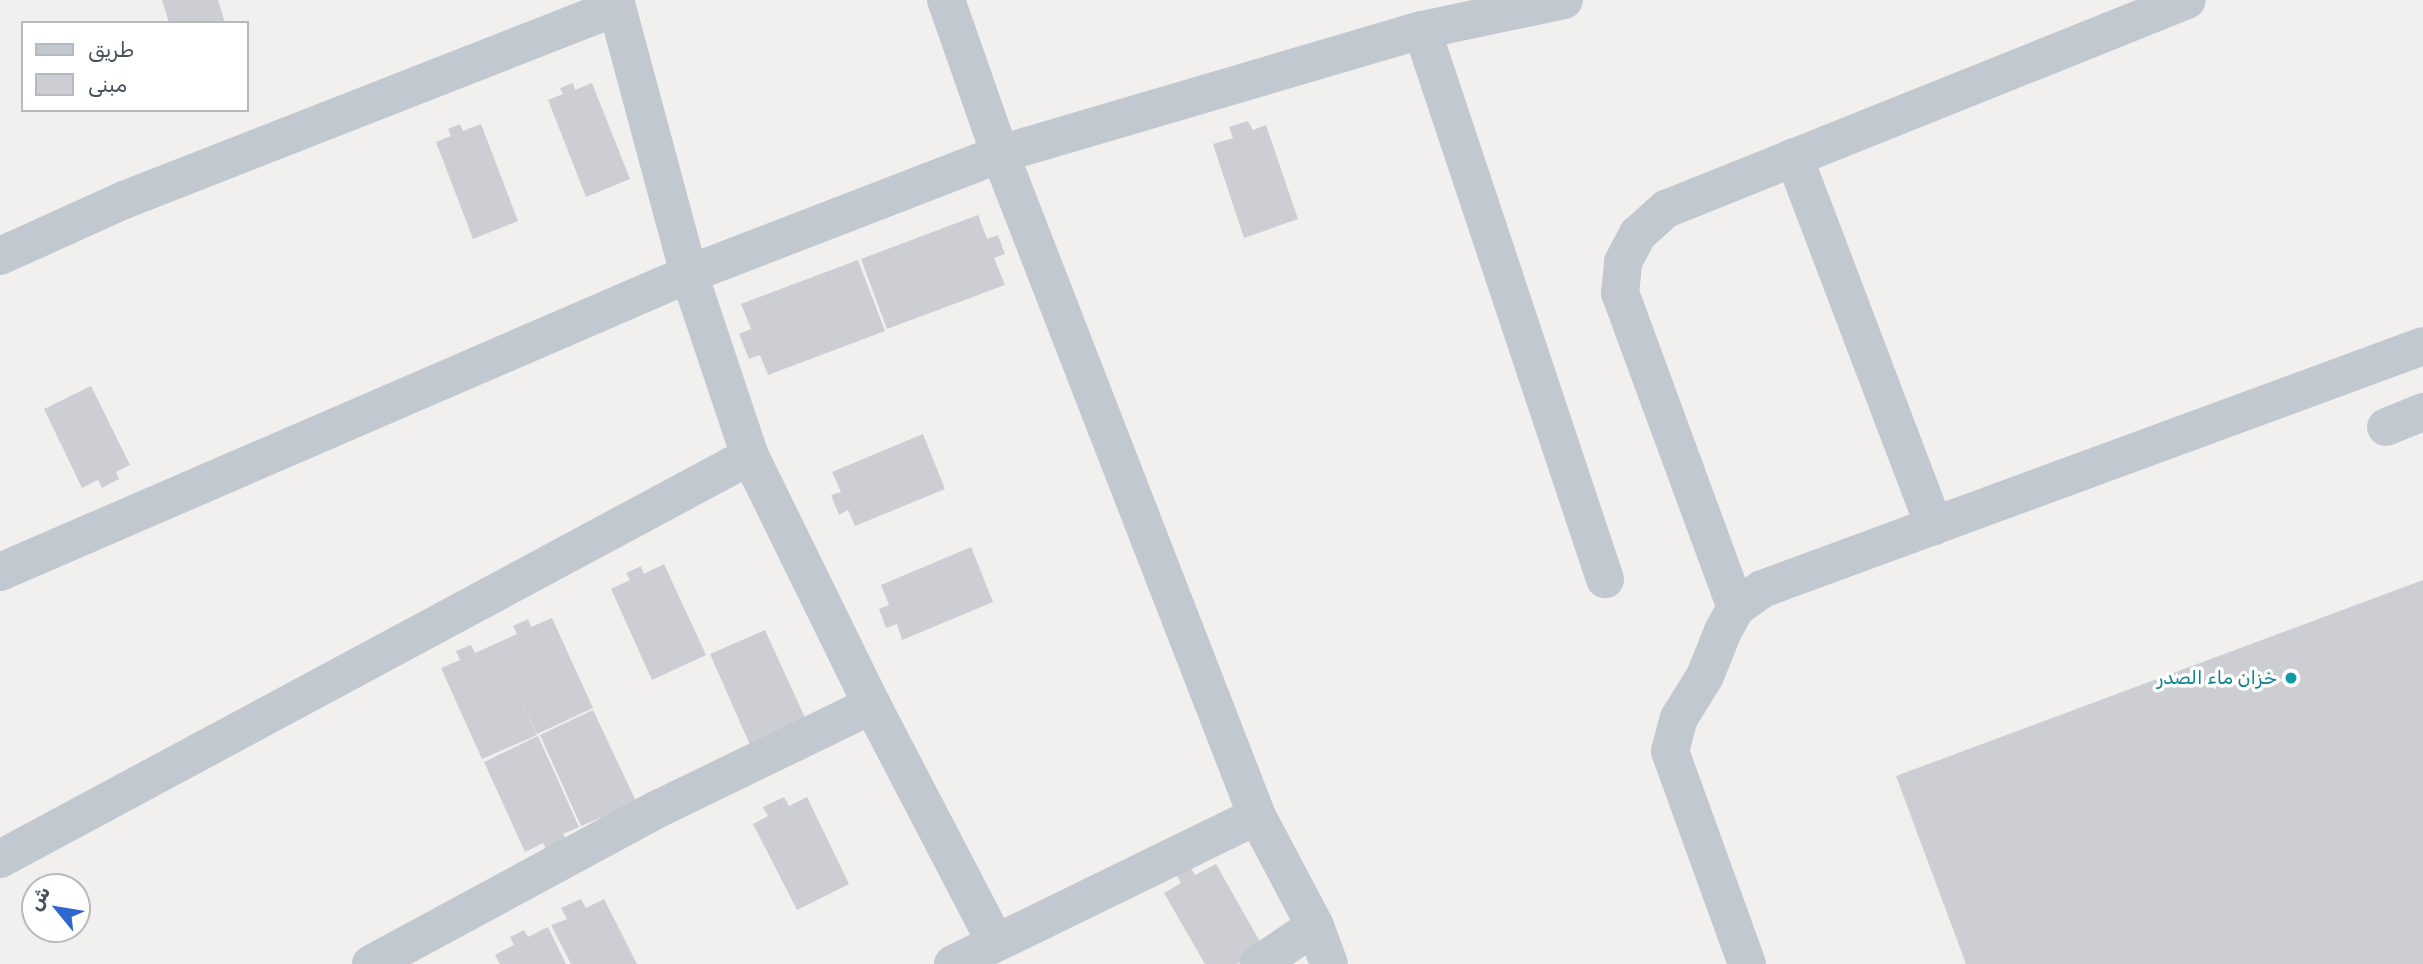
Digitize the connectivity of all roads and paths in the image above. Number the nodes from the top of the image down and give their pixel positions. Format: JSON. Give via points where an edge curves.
{"nodes":[{"id":1,"x":946,"y":0,"type":"edge"},
{"id":2,"x":1564,"y":0,"type":"edge"},
{"id":3,"x":2187,"y":0,"type":"edge"},
{"id":4,"x":616,"y":4,"type":"edge"},
{"id":5,"x":1422,"y":30,"type":"junction"},
{"id":6,"x":1000,"y":154,"type":"junction"},
{"id":7,"x":1794,"y":157,"type":"junction"},
{"id":8,"x":0,"y":256,"type":"edge"},
{"id":9,"x":689,"y":274,"type":"junction"},
{"id":10,"x":2423,"y":346,"type":"edge"},
{"id":11,"x":2423,"y":412,"type":"edge"},
{"id":12,"x":2386,"y":426,"type":"dead end"},
{"id":13,"x":750,"y":456,"type":"junction"},
{"id":14,"x":1934,"y":526,"type":"junction"},
{"id":15,"x":0,"y":572,"type":"edge"},
{"id":16,"x":1605,"y":579,"type":"dead end"},
{"id":17,"x":1737,"y":608,"type":"junction"},
{"id":18,"x":872,"y":705,"type":"junction"},
{"id":19,"x":1257,"y":816,"type":"junction"},
{"id":20,"x":0,"y":859,"type":"edge"},
{"id":21,"x":1315,"y":926,"type":"junction"},
{"id":22,"x":996,"y":943,"type":"junction"},
{"id":23,"x":371,"y":964,"type":"edge"},
{"id":24,"x":953,"y":964,"type":"edge"},
{"id":25,"x":1259,"y":964,"type":"edge"},
{"id":26,"x":1329,"y":964,"type":"edge"},
{"id":27,"x":1747,"y":964,"type":"edge"}],
"edges":[{"from":1,"to":6,"type":"street"},
{"from":2,"to":5,"type":"street"},
{"from":3,"to":7,"type":"street"},
{"from":4,"to":8,"type":"street","via":[[124,200]]},
{"from":4,"to":9,"type":"street"},
{"from":5,"to":6,"type":"street"},
{"from":5,"to":16,"type":"street"},
{"from":6,"to":9,"type":"street"},
{"from":6,"to":19,"type":"street"},
{"from":7,"to":14,"type":"street"},
{"from":7,"to":17,"type":"street","via":[[1666,209],[1638,234],[1623,262],[1620,293]]},
{"from":9,"to":13,"type":"street"},
{"from":9,"to":15,"type":"street"},
{"from":10,"to":14,"type":"street"},
{"from":11,"to":12,"type":"street"},
{"from":13,"to":18,"type":"street"},
{"from":13,"to":20,"type":"street"},
{"from":14,"to":17,"type":"street","via":[[1762,589]]},
{"from":17,"to":27,"type":"street","via":[[1705,677],[1679,718],[1670,751]]},
{"from":18,"to":22,"type":"street"},
{"from":18,"to":23,"type":"street","via":[[660,808]]},
{"from":19,"to":21,"type":"street"},
{"from":19,"to":22,"type":"street"},
{"from":21,"to":25,"type":"street"},
{"from":21,"to":26,"type":"street"},
{"from":22,"to":24,"type":"street"}]}
